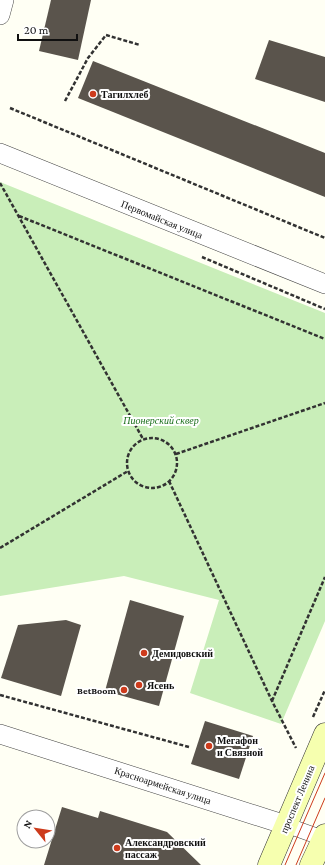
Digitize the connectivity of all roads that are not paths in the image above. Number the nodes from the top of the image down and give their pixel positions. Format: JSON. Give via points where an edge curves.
{"nodes":[{"id":1,"x":4,"y":0,"type":"edge"},
{"id":2,"x":0,"y":14,"type":"edge"},
{"id":3,"x":0,"y":153,"type":"edge"},
{"id":4,"x":325,"y":284,"type":"edge"},
{"id":5,"x":0,"y":734,"type":"edge"},
{"id":6,"x":325,"y":734,"type":"edge"},
{"id":7,"x":286,"y":825,"type":"junction"},
{"id":8,"x":325,"y":837,"type":"edge"},
{"id":9,"x":269,"y":865,"type":"edge"},
{"id":10,"x":311,"y":865,"type":"edge"}],
"edges":[{"from":1,"to":2,"type":"street"},
{"from":3,"to":4,"type":"street","name":"Первомайская улица"},
{"from":5,"to":7,"type":"street","name":"Красноармейская улица"},
{"from":6,"to":7,"type":"main road","name":"проспект Ленина"},
{"from":7,"to":8,"type":"street","name":"Красноармейская улица"},
{"from":7,"to":9,"type":"main road","name":"проспект Ленина"},
{"from":8,"to":10,"type":"main road"}]}
